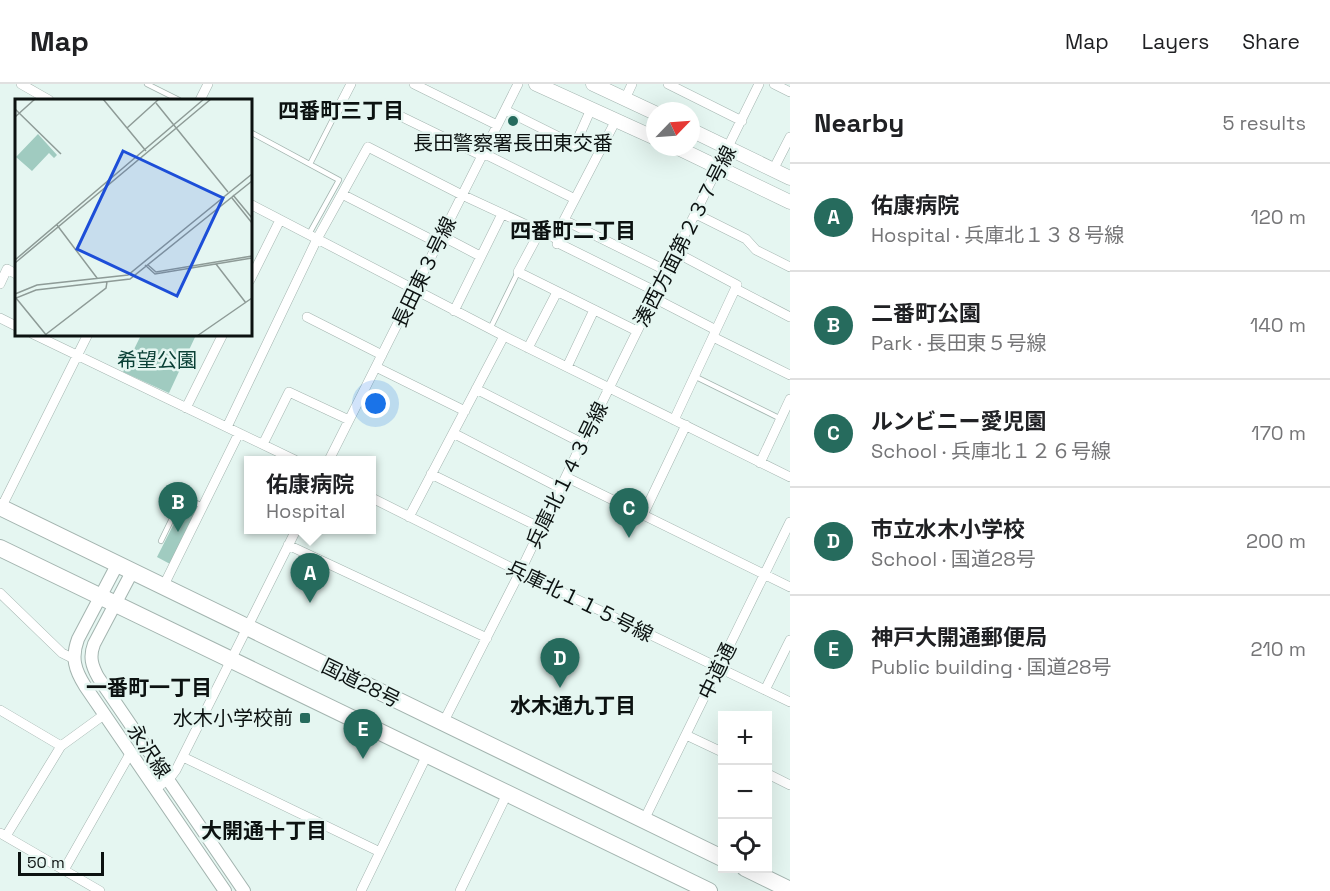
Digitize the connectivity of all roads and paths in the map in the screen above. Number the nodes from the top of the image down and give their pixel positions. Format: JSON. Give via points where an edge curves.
{"nodes":[{"id":1,"x":21,"y":84,"type":"edge"},
{"id":2,"x":147,"y":84,"type":"edge"},
{"id":3,"x":208,"y":84,"type":"edge"},
{"id":4,"x":351,"y":84,"type":"edge"},
{"id":5,"x":414,"y":84,"type":"edge"},
{"id":6,"x":518,"y":84,"type":"edge"},
{"id":7,"x":536,"y":84,"type":"edge"},
{"id":8,"x":593,"y":84,"type":"edge"},
{"id":9,"x":632,"y":84,"type":"edge"},
{"id":10,"x":668,"y":84,"type":"edge"},
{"id":11,"x":758,"y":84,"type":"edge"},
{"id":12,"x":774,"y":84,"type":"edge"},
{"id":13,"x":790,"y":92,"type":"edge"},
{"id":14,"x":47,"y":99,"type":"edge"},
{"id":15,"x":176,"y":99,"type":"edge"},
{"id":16,"x":200,"y":99,"type":"edge"},
{"id":17,"x":625,"y":99,"type":"junction"},
{"id":18,"x":591,"y":109,"type":"junction"},
{"id":19,"x":646,"y":109,"type":"edge"},
{"id":20,"x":505,"y":110,"type":"junction"},
{"id":21,"x":336,"y":113,"type":"joint"},
{"id":22,"x":396,"y":114,"type":"dead end"},
{"id":23,"x":616,"y":120,"type":"junction"},
{"id":24,"x":742,"y":121,"type":"junction"},
{"id":25,"x":497,"y":125,"type":"junction"},
{"id":26,"x":252,"y":133,"type":"edge"},
{"id":27,"x":646,"y":134,"type":"edge"},
{"id":28,"x":700,"y":134,"type":"edge"},
{"id":29,"x":790,"y":137,"type":"edge"},
{"id":30,"x":729,"y":148,"type":"junction"},
{"id":31,"x":482,"y":154,"type":"junction"},
{"id":32,"x":696,"y":156,"type":"edge"},
{"id":33,"x":310,"y":164,"type":"junction"},
{"id":34,"x":719,"y":166,"type":"junction"},
{"id":35,"x":773,"y":170,"type":"junction"},
{"id":36,"x":790,"y":178,"type":"edge"},
{"id":37,"x":342,"y":194,"type":"junction"},
{"id":38,"x":462,"y":195,"type":"junction"},
{"id":39,"x":575,"y":199,"type":"junction"},
{"id":40,"x":790,"y":202,"type":"edge"},
{"id":41,"x":252,"y":205,"type":"edge"},
{"id":42,"x":502,"y":214,"type":"junction"},
{"id":43,"x":696,"y":214,"type":"junction"},
{"id":44,"x":280,"y":219,"type":"junction"},
{"id":45,"x":568,"y":222,"type":"junction"},
{"id":46,"x":540,"y":231,"type":"junction"},
{"id":47,"x":313,"y":236,"type":"junction"},
{"id":48,"x":440,"y":240,"type":"junction"},
{"id":49,"x":557,"y":243,"type":"junction"},
{"id":50,"x":677,"y":253,"type":"junction"},
{"id":51,"x":480,"y":256,"type":"junction"},
{"id":52,"x":790,"y":267,"type":"edge"},
{"id":53,"x":667,"y":271,"type":"junction"},
{"id":54,"x":518,"y":272,"type":"junction"},
{"id":55,"x":15,"y":273,"type":"edge"},
{"id":56,"x":252,"y":275,"type":"edge"},
{"id":57,"x":0,"y":284,"type":"edge"},
{"id":58,"x":736,"y":289,"type":"junction"},
{"id":59,"x":415,"y":290,"type":"junction"},
{"id":60,"x":557,"y":292,"type":"junction"},
{"id":61,"x":655,"y":295,"type":"junction"},
{"id":62,"x":594,"y":310,"type":"junction"},
{"id":63,"x":454,"y":311,"type":"junction"},
{"id":64,"x":307,"y":317,"type":"dead end"},
{"id":65,"x":790,"y":317,"type":"edge"},
{"id":66,"x":0,"y":318,"type":"edge"},
{"id":67,"x":15,"y":326,"type":"edge"},
{"id":68,"x":490,"y":329,"type":"junction"},
{"id":69,"x":637,"y":331,"type":"junction"},
{"id":70,"x":715,"y":333,"type":"junction"},
{"id":71,"x":37,"y":336,"type":"edge"},
{"id":72,"x":87,"y":336,"type":"edge"},
{"id":73,"x":222,"y":336,"type":"edge"},
{"id":74,"x":504,"y":336,"type":"junction"},
{"id":75,"x":528,"y":348,"type":"junction"},
{"id":76,"x":382,"y":355,"type":"junction"},
{"id":77,"x":78,"y":357,"type":"junction"},
{"id":78,"x":376,"y":367,"type":"junction"},
{"id":79,"x":567,"y":367,"type":"junction"},
{"id":80,"x":790,"y":375,"type":"edge"},
{"id":81,"x":694,"y":376,"type":"junction"},
{"id":82,"x":609,"y":388,"type":"junction"},
{"id":83,"x":476,"y":389,"type":"junction"},
{"id":84,"x":790,"y":399,"type":"edge"},
{"id":85,"x":186,"y":408,"type":"junction"},
{"id":86,"x":465,"y":411,"type":"junction"},
{"id":87,"x":781,"y":418,"type":"junction"},
{"id":88,"x":349,"y":420,"type":"junction"},
{"id":89,"x":674,"y":420,"type":"junction"},
{"id":90,"x":686,"y":425,"type":"junction"},
{"id":91,"x":227,"y":427,"type":"junction"},
{"id":92,"x":239,"y":433,"type":"junction"},
{"id":93,"x":453,"y":433,"type":"junction"},
{"id":94,"x":582,"y":442,"type":"junction"},
{"id":95,"x":262,"y":444,"type":"junction"},
{"id":96,"x":287,"y":456,"type":"edge"},
{"id":97,"x":331,"y":456,"type":"edge"},
{"id":98,"x":760,"y":463,"type":"junction"},
{"id":99,"x":431,"y":474,"type":"junction"},
{"id":100,"x":566,"y":477,"type":"junction"},
{"id":101,"x":790,"y":477,"type":"edge"},
{"id":102,"x":560,"y":488,"type":"junction"},
{"id":103,"x":376,"y":500,"type":"edge"},
{"id":104,"x":203,"y":506,"type":"junction"},
{"id":105,"x":0,"y":508,"type":"edge"},
{"id":106,"x":642,"y":515,"type":"junction"},
{"id":107,"x":409,"y":516,"type":"junction"},
{"id":108,"x":790,"y":522,"type":"edge"},
{"id":109,"x":541,"y":528,"type":"junction"},
{"id":110,"x":294,"y":534,"type":"edge"},
{"id":111,"x":161,"y":541,"type":"dead end"},
{"id":112,"x":288,"y":545,"type":"junction"},
{"id":113,"x":0,"y":548,"type":"edge"},
{"id":114,"x":124,"y":568,"type":"junction"},
{"id":115,"x":520,"y":572,"type":"junction"},
{"id":116,"x":764,"y":575,"type":"junction"},
{"id":117,"x":790,"y":587,"type":"edge"},
{"id":118,"x":163,"y":588,"type":"junction"},
{"id":119,"x":0,"y":593,"type":"edge"},
{"id":120,"x":107,"y":600,"type":"junction"},
{"id":121,"x":246,"y":628,"type":"junction"},
{"id":122,"x":487,"y":638,"type":"junction"},
{"id":123,"x":790,"y":640,"type":"edge"},
{"id":124,"x":74,"y":659,"type":"junction"},
{"id":125,"x":230,"y":660,"type":"junction"},
{"id":126,"x":718,"y":667,"type":"junction"},
{"id":127,"x":765,"y":690,"type":"junction"},
{"id":128,"x":790,"y":702,"type":"edge"},
{"id":129,"x":0,"y":710,"type":"edge"},
{"id":130,"x":105,"y":714,"type":"junction"},
{"id":131,"x":443,"y":723,"type":"junction"},
{"id":132,"x":686,"y":735,"type":"junction"},
{"id":133,"x":61,"y":746,"type":"junction"},
{"id":134,"x":718,"y":750,"type":"edge"},
{"id":135,"x":131,"y":752,"type":"junction"},
{"id":136,"x":427,"y":755,"type":"junction"},
{"id":137,"x":183,"y":757,"type":"junction"},
{"id":138,"x":772,"y":776,"type":"edge"},
{"id":139,"x":168,"y":780,"type":"junction"},
{"id":140,"x":790,"y":785,"type":"edge"},
{"id":141,"x":155,"y":789,"type":"junction"},
{"id":142,"x":507,"y":794,"type":"junction"},
{"id":143,"x":644,"y":820,"type":"junction"},
{"id":144,"x":3,"y":835,"type":"edge"},
{"id":145,"x":380,"y":852,"type":"junction"},
{"id":146,"x":718,"y":856,"type":"edge"},
{"id":147,"x":64,"y":870,"type":"junction"},
{"id":148,"x":755,"y":873,"type":"edge"},
{"id":149,"x":790,"y":890,"type":"edge"},
{"id":150,"x":100,"y":891,"type":"edge"},
{"id":151,"x":225,"y":891,"type":"edge"},
{"id":152,"x":244,"y":891,"type":"edge"},
{"id":153,"x":361,"y":891,"type":"edge"},
{"id":154,"x":460,"y":891,"type":"edge"},
{"id":155,"x":709,"y":891,"type":"edge"}],
"edges":[{"from":1,"to":14,"type":"street"},
{"from":2,"to":15,"type":"lane"},
{"from":3,"to":16,"type":"street"},
{"from":4,"to":21,"type":"street"},
{"from":5,"to":25,"type":"street"},
{"from":6,"to":20,"type":"street","name":"長田東３号線"},
{"from":7,"to":18,"type":"main road"},
{"from":8,"to":17,"type":"main road"},
{"from":9,"to":17,"type":"street"},
{"from":10,"to":24,"type":"street"},
{"from":11,"to":24,"type":"street","name":"湊西方面第２３７号線"},
{"from":12,"to":13,"type":"street"},
{"from":17,"to":19,"type":"main road"},
{"from":18,"to":20,"type":"street","via":[[575,145]]},
{"from":18,"to":23,"type":"main road"},
{"from":20,"to":25,"type":"street","name":"長田東３号線"},
{"from":21,"to":33,"type":"lane"},
{"from":22,"to":31,"type":"street"},
{"from":23,"to":27,"type":"main road"},
{"from":23,"to":39,"type":"street"},
{"from":24,"to":30,"type":"street","name":"湊西方面第２３７号線"},
{"from":25,"to":31,"type":"street","name":"長田東３号線"},
{"from":26,"to":33,"type":"lane"},
{"from":28,"to":30,"type":"main road"},
{"from":29,"to":35,"type":"street"},
{"from":30,"to":34,"type":"street","name":"湊西方面第２３７号線"},
{"from":30,"to":35,"type":"main road"},
{"from":31,"to":38,"type":"street","name":"長田東３号線"},
{"from":31,"to":39,"type":"street"},
{"from":32,"to":34,"type":"main road"},
{"from":33,"to":47,"type":"lane","via":[[339,180]]},
{"from":34,"to":40,"type":"main road"},
{"from":34,"to":43,"type":"street","name":"湊西方面第２３７号線"},
{"from":35,"to":36,"type":"main road"},
{"from":37,"to":38,"type":"street","via":[[368,147]]},
{"from":37,"to":47,"type":"street"},
{"from":37,"to":48,"type":"street"},
{"from":38,"to":42,"type":"street"},
{"from":38,"to":48,"type":"street","name":"長田東３号線"},
{"from":39,"to":45,"type":"street","via":[[564,220]]},
{"from":41,"to":44,"type":"street"},
{"from":42,"to":46,"type":"street"},
{"from":42,"to":51,"type":"street"},
{"from":43,"to":50,"type":"street","name":"湊西方面第２３７号線"},
{"from":43,"to":52,"type":"street"},
{"from":44,"to":47,"type":"street"},
{"from":44,"to":56,"type":"street"},
{"from":45,"to":49,"type":"street"},
{"from":45,"to":53,"type":"street"},
{"from":46,"to":49,"type":"street"},
{"from":46,"to":54,"type":"street"},
{"from":47,"to":59,"type":"street"},
{"from":47,"to":91,"type":"street"},
{"from":48,"to":51,"type":"street"},
{"from":48,"to":59,"type":"street","name":"長田東３号線"},
{"from":49,"to":61,"type":"street"},
{"from":50,"to":53,"type":"street","name":"湊西方面第２３７号線"},
{"from":50,"to":58,"type":"street","via":[[737,285]]},
{"from":51,"to":63,"type":"street"},
{"from":53,"to":61,"type":"street","name":"湊西方面第２３７号線"},
{"from":54,"to":60,"type":"street"},
{"from":54,"to":68,"type":"lane"},
{"from":55,"to":57,"type":"street","via":[[8,269]]},
{"from":58,"to":65,"type":"street"},
{"from":58,"to":70,"type":"street"},
{"from":59,"to":63,"type":"street"},
{"from":59,"to":76,"type":"street","name":"長田東３号線"},
{"from":60,"to":62,"type":"street"},
{"from":60,"to":75,"type":"street"},
{"from":61,"to":69,"type":"street","name":"湊西方面第２３７号線"},
{"from":61,"to":70,"type":"street"},
{"from":62,"to":69,"type":"street"},
{"from":62,"to":79,"type":"street"},
{"from":63,"to":68,"type":"street"},
{"from":64,"to":76,"type":"street"},
{"from":66,"to":67,"type":"street"},
{"from":68,"to":74,"type":"street"},
{"from":69,"to":82,"type":"street","name":"湊西方面第２３７号線"},
{"from":70,"to":80,"type":"street"},
{"from":70,"to":81,"type":"street"},
{"from":71,"to":77,"type":"street"},
{"from":72,"to":77,"type":"street"},
{"from":73,"to":85,"type":"street"},
{"from":74,"to":75,"type":"street"},
{"from":74,"to":83,"type":"street"},
{"from":75,"to":79,"type":"street"},
{"from":76,"to":78,"type":"street","name":"長田東３号線"},
{"from":77,"to":85,"type":"street"},
{"from":77,"to":105,"type":"street"},
{"from":78,"to":86,"type":"street"},
{"from":78,"to":88,"type":"street","name":"長田東３号線"},
{"from":79,"to":82,"type":"street"},
{"from":81,"to":87,"type":"lane"},
{"from":81,"to":89,"type":"street"},
{"from":82,"to":89,"type":"street"},
{"from":82,"to":94,"type":"street","name":"兵庫北１４３号線"},
{"from":83,"to":86,"type":"street"},
{"from":83,"to":94,"type":"street"},
{"from":84,"to":87,"type":"street"},
{"from":85,"to":91,"type":"street"},
{"from":86,"to":93,"type":"street"},
{"from":87,"to":98,"type":"street"},
{"from":88,"to":95,"type":"street","via":[[289,392]]},
{"from":88,"to":97,"type":"street","name":"長田東３号線"},
{"from":89,"to":90,"type":"street"},
{"from":90,"to":98,"type":"street"},
{"from":90,"to":106,"type":"street"},
{"from":91,"to":92,"type":"street"},
{"from":92,"to":95,"type":"street"},
{"from":92,"to":104,"type":"street"},
{"from":93,"to":99,"type":"street"},
{"from":93,"to":102,"type":"street"},
{"from":94,"to":100,"type":"street","name":"兵庫北１４３号線"},
{"from":95,"to":96,"type":"street"},
{"from":98,"to":101,"type":"street"},
{"from":99,"to":107,"type":"street"},
{"from":99,"to":109,"type":"street"},
{"from":100,"to":102,"type":"street","name":"兵庫北１４３号線"},
{"from":100,"to":106,"type":"street"},
{"from":102,"to":109,"type":"street","name":"兵庫北１４３号線"},
{"from":103,"to":107,"type":"street","name":"兵庫北１１５号線"},
{"from":104,"to":111,"type":"lane","via":[[183,496]]},
{"from":104,"to":118,"type":"street"},
{"from":105,"to":114,"type":"highway","name":"国道28号"},
{"from":106,"to":116,"type":"street"},
{"from":107,"to":115,"type":"street","name":"兵庫北１１５号線"},
{"from":108,"to":116,"type":"street","name":"中道通"},
{"from":109,"to":115,"type":"street","name":"兵庫北１４３号線"},
{"from":110,"to":112,"type":"street"},
{"from":112,"to":121,"type":"street"},
{"from":112,"to":122,"type":"street"},
{"from":113,"to":120,"type":"highway","name":"国道28号"},
{"from":114,"to":118,"type":"highway","name":"国道28号"},
{"from":114,"to":120,"type":"street","name":"永沢線"},
{"from":115,"to":122,"type":"street","name":"兵庫北１４３号線"},
{"from":115,"to":126,"type":"street","name":"兵庫北１１５号線"},
{"from":116,"to":117,"type":"street"},
{"from":116,"to":126,"type":"street","name":"中道通"},
{"from":118,"to":121,"type":"highway","name":"国道28号"},
{"from":119,"to":124,"type":"street","name":"永沢線","via":[[62,653]]},
{"from":120,"to":124,"type":"street","name":"永沢線","via":[[78,639]]},
{"from":120,"to":125,"type":"highway","name":"国道28号"},
{"from":120,"to":139,"type":"street","name":"永沢線","via":[[93,644],[92,664]]},
{"from":121,"to":125,"type":"street"},
{"from":121,"to":131,"type":"highway","name":"国道28号"},
{"from":122,"to":131,"type":"street","name":"兵庫北１４３号線"},
{"from":123,"to":127,"type":"street"},
{"from":124,"to":130,"type":"street","name":"永沢線","via":[[78,673]]},
{"from":125,"to":136,"type":"highway","name":"国道28号"},
{"from":125,"to":137,"type":"street"},
{"from":126,"to":127,"type":"street","name":"兵庫北１１５号線"},
{"from":126,"to":132,"type":"street","name":"中道通"},
{"from":127,"to":128,"type":"street","name":"兵庫北１１５号線"},
{"from":129,"to":133,"type":"street"},
{"from":130,"to":133,"type":"street"},
{"from":130,"to":135,"type":"street","name":"永沢線"},
{"from":131,"to":143,"type":"highway","name":"国道28号"},
{"from":132,"to":134,"type":"street"},
{"from":132,"to":143,"type":"street","name":"中道通"},
{"from":133,"to":144,"type":"street"},
{"from":135,"to":141,"type":"street","name":"永沢線"},
{"from":135,"to":147,"type":"street"},
{"from":136,"to":142,"type":"highway","name":"国道28号"},
{"from":136,"to":145,"type":"street"},
{"from":137,"to":139,"type":"street"},
{"from":137,"to":145,"type":"street"},
{"from":138,"to":140,"type":"street"},
{"from":139,"to":141,"type":"street"},
{"from":139,"to":152,"type":"street","name":"永沢線"},
{"from":141,"to":151,"type":"street","name":"永沢線"},
{"from":142,"to":154,"type":"street"},
{"from":142,"to":155,"type":"highway","name":"国道28号"},
{"from":143,"to":146,"type":"highway","name":"国道28号"},
{"from":144,"to":147,"type":"street"},
{"from":145,"to":153,"type":"street"},
{"from":147,"to":150,"type":"street"},
{"from":148,"to":149,"type":"highway"}]}
